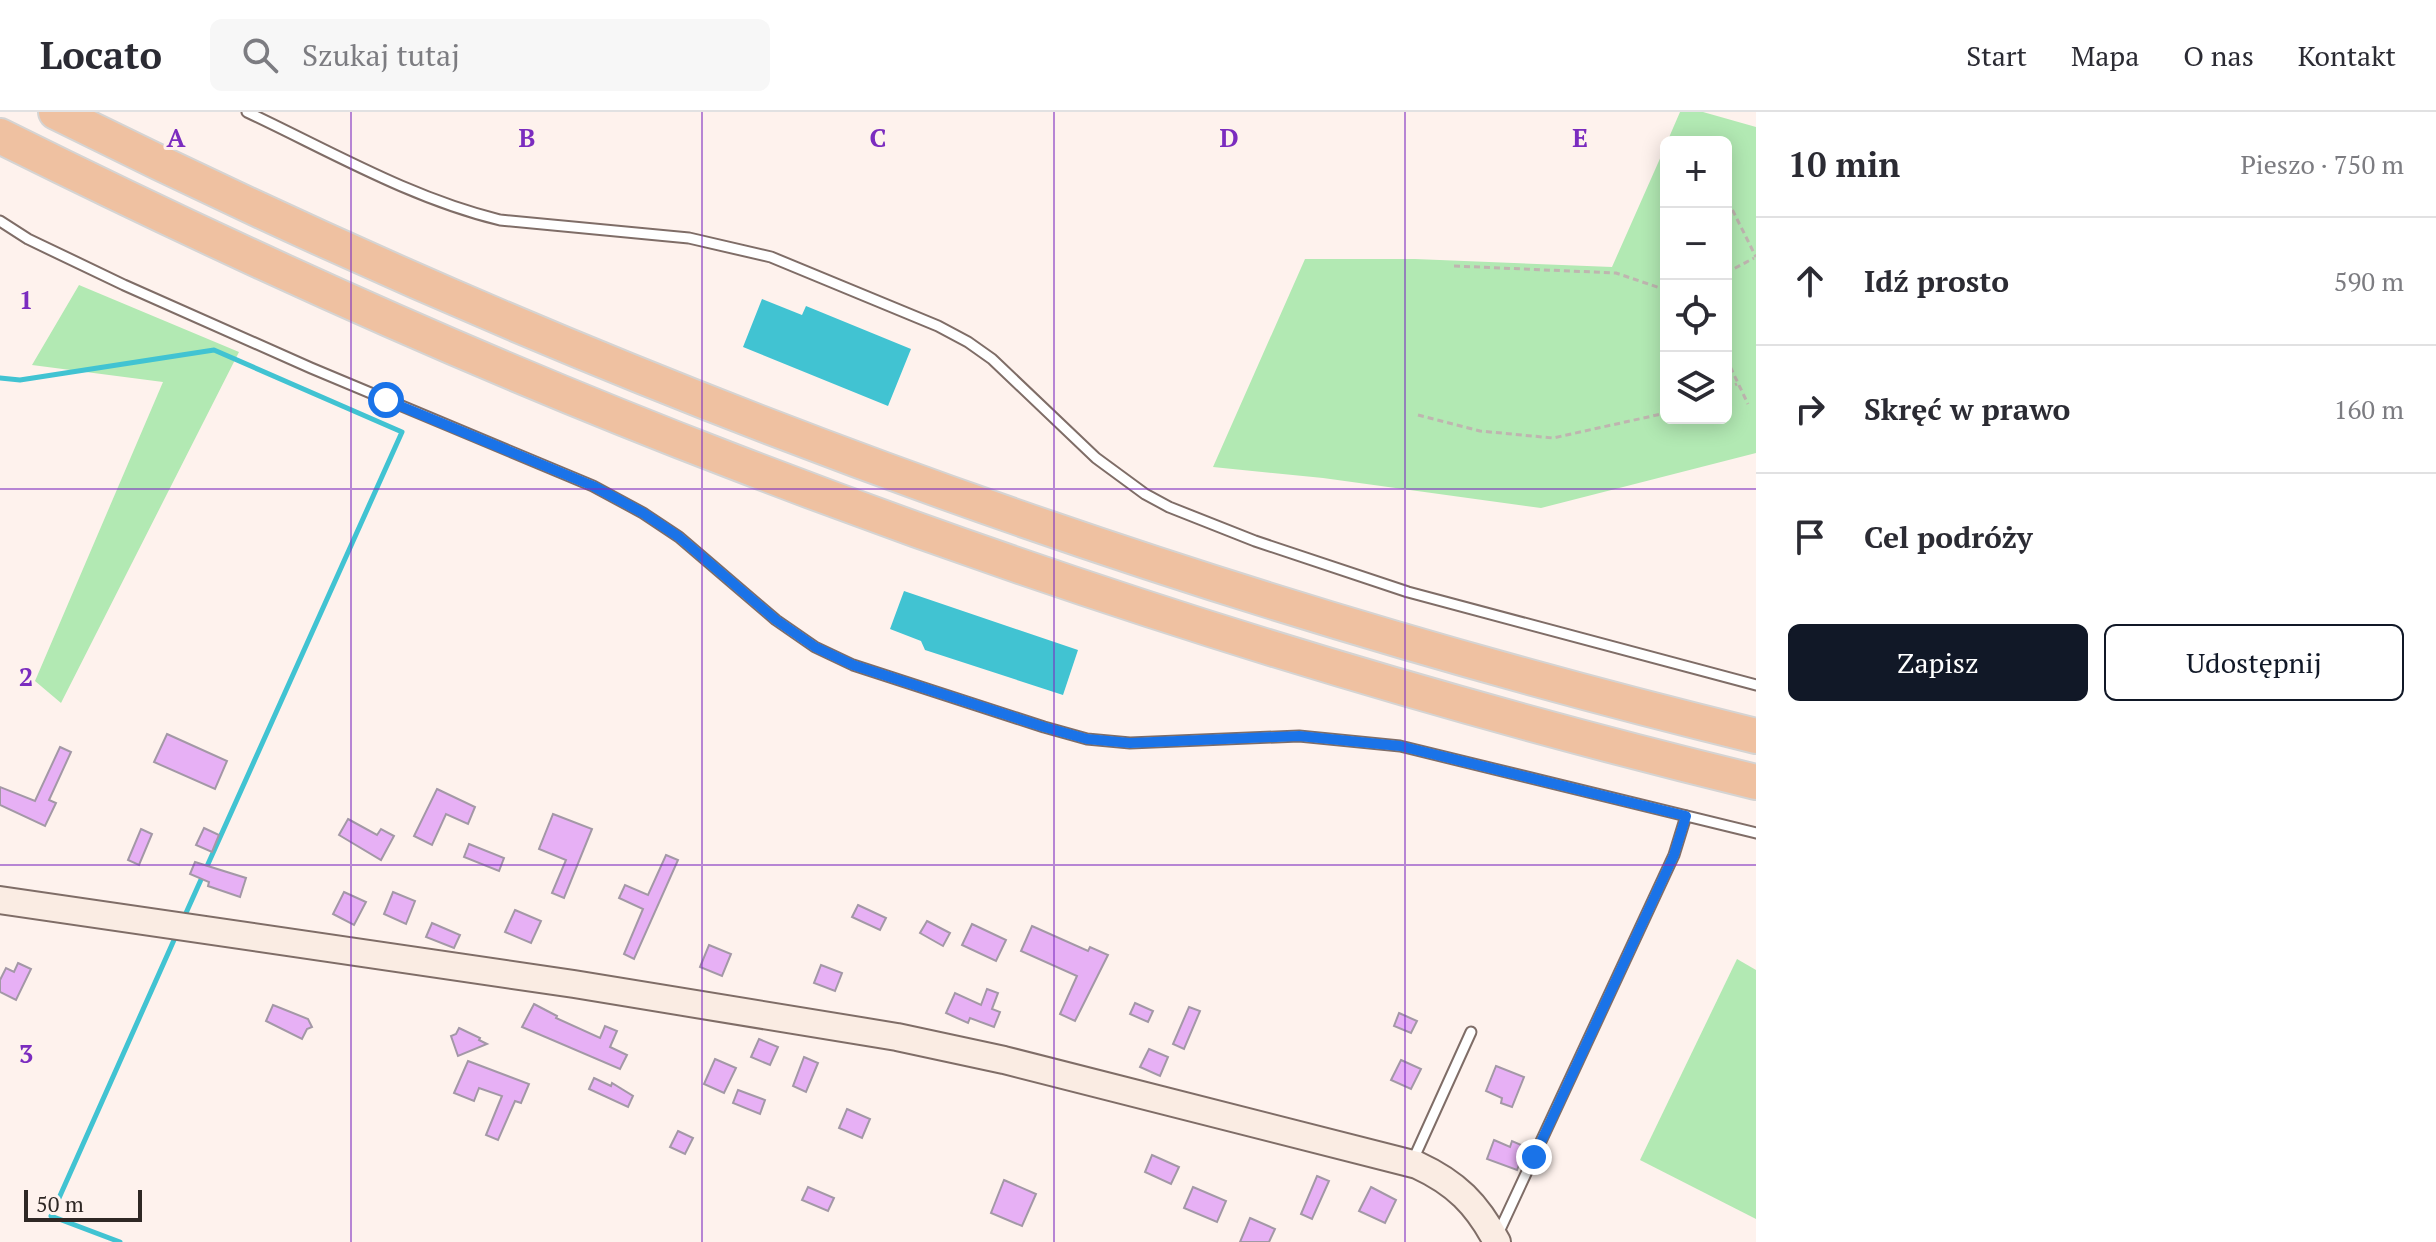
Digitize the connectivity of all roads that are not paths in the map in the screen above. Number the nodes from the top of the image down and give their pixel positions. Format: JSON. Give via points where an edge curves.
{"nodes":[{"id":1,"x":56,"y":112,"type":"edge"},
{"id":2,"x":247,"y":112,"type":"edge"},
{"id":3,"x":0,"y":136,"type":"edge"},
{"id":4,"x":0,"y":221,"type":"edge"},
{"id":5,"x":1756,"y":685,"type":"edge"},
{"id":6,"x":1756,"y":736,"type":"edge"},
{"id":7,"x":1756,"y":782,"type":"edge"},
{"id":8,"x":1686,"y":816,"type":"junction"},
{"id":9,"x":1756,"y":833,"type":"edge"},
{"id":10,"x":0,"y":900,"type":"edge"},
{"id":11,"x":1471,"y":1032,"type":"dead end"},
{"id":12,"x":1411,"y":1163,"type":"junction"},
{"id":13,"x":1497,"y":1240,"type":"edge"}],
"edges":[{"from":1,"to":6,"type":"highway","via":[[444,294],[679,392],[984,506],[1258,597]]},
{"from":2,"to":5,"type":"lane","via":[[395,184],[475,214],[689,238],[771,257],[968,342],[1096,458],[1169,507],[1408,592]]},
{"from":3,"to":7,"type":"highway","via":[[245,254],[497,366],[858,509],[1342,670]]},
{"from":4,"to":8,"type":"lane","via":[[124,285],[593,486],[679,537],[776,620],[853,665],[1087,739],[1130,743],[1299,736],[1400,746]]},
{"from":8,"to":9,"type":"lane"},
{"from":8,"to":13,"type":"lane","via":[[1674,855]]},
{"from":10,"to":12,"type":"street","via":[[897,1037]]},
{"from":11,"to":12,"type":"lane"},
{"from":12,"to":13,"type":"street","via":[[1456,1187]]}]}
